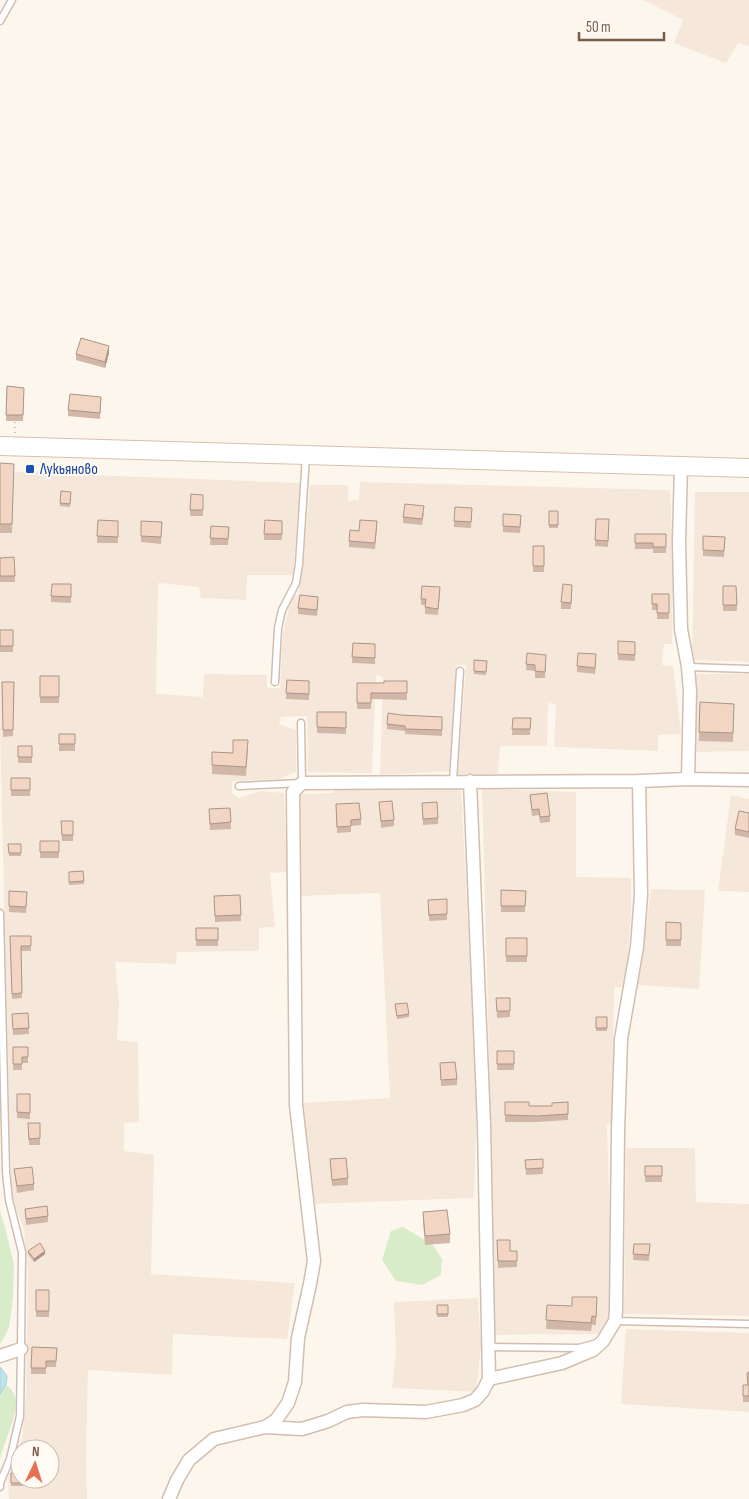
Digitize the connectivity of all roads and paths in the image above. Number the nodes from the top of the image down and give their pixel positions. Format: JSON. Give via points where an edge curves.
{"nodes":[{"id":1,"x":12,"y":0,"type":"edge"},
{"id":2,"x":0,"y":21,"type":"edge"},
{"id":3,"x":15,"y":421,"type":"edge"},
{"id":4,"x":15,"y":433,"type":"dead end"},
{"id":5,"x":0,"y":446,"type":"edge"},
{"id":6,"x":306,"y":455,"type":"junction"},
{"id":7,"x":681,"y":466,"type":"junction"},
{"id":8,"x":749,"y":468,"type":"edge"},
{"id":9,"x":688,"y":667,"type":"junction"},
{"id":10,"x":749,"y":669,"type":"edge"},
{"id":11,"x":460,"y":671,"type":"dead end"},
{"id":12,"x":275,"y":682,"type":"dead end"},
{"id":13,"x":301,"y":723,"type":"dead end"},
{"id":14,"x":688,"y":779,"type":"junction"},
{"id":15,"x":749,"y":780,"type":"edge"},
{"id":16,"x":453,"y":781,"type":"junction"},
{"id":17,"x":470,"y":781,"type":"junction"},
{"id":18,"x":639,"y":781,"type":"junction"},
{"id":19,"x":302,"y":783,"type":"junction"},
{"id":20,"x":239,"y":786,"type":"dead end"},
{"id":21,"x":0,"y":913,"type":"edge"},
{"id":22,"x":615,"y":1321,"type":"junction"},
{"id":23,"x":749,"y":1324,"type":"edge"},
{"id":24,"x":603,"y":1341,"type":"junction"},
{"id":25,"x":489,"y":1347,"type":"junction"},
{"id":26,"x":21,"y":1349,"type":"junction"},
{"id":27,"x":0,"y":1356,"type":"edge"},
{"id":28,"x":489,"y":1379,"type":"junction"},
{"id":29,"x":266,"y":1426,"type":"junction"},
{"id":30,"x":0,"y":1487,"type":"edge"},
{"id":31,"x":169,"y":1499,"type":"edge"}],
"edges":[{"from":1,"to":2,"type":"lane"},
{"from":3,"to":4,"type":"path"},
{"from":5,"to":6,"type":"street"},
{"from":6,"to":7,"type":"street"},
{"from":6,"to":12,"type":"lane","via":[[299,564],[296,583],[282,610],[278,628]]},
{"from":7,"to":8,"type":"street"},
{"from":7,"to":9,"type":"street","via":[[681,629]]},
{"from":9,"to":10,"type":"lane"},
{"from":9,"to":14,"type":"street"},
{"from":11,"to":16,"type":"lane"},
{"from":13,"to":19,"type":"lane"},
{"from":14,"to":15,"type":"street"},
{"from":14,"to":18,"type":"street"},
{"from":16,"to":17,"type":"street"},
{"from":16,"to":19,"type":"street"},
{"from":17,"to":18,"type":"street"},
{"from":17,"to":25,"type":"street"},
{"from":18,"to":22,"type":"street","via":[[641,895],[637,947],[622,1039]]},
{"from":19,"to":20,"type":"lane"},
{"from":19,"to":29,"type":"street","via":[[293,792],[296,1105],[314,1261],[298,1338],[295,1382],[288,1402],[276,1420]]},
{"from":21,"to":26,"type":"lane","via":[[6,1172],[9,1200],[22,1252]]},
{"from":22,"to":23,"type":"lane"},
{"from":22,"to":24,"type":"street"},
{"from":24,"to":25,"type":"lane","via":[[579,1348]]},
{"from":24,"to":28,"type":"street","via":[[592,1350],[562,1362]]},
{"from":25,"to":28,"type":"street"},
{"from":26,"to":27,"type":"street"},
{"from":26,"to":30,"type":"lane","via":[[20,1416]]},
{"from":28,"to":29,"type":"street","via":[[475,1400],[463,1405],[426,1412],[347,1412],[302,1430]]},
{"from":29,"to":31,"type":"street","via":[[214,1439],[189,1460]]}]}
